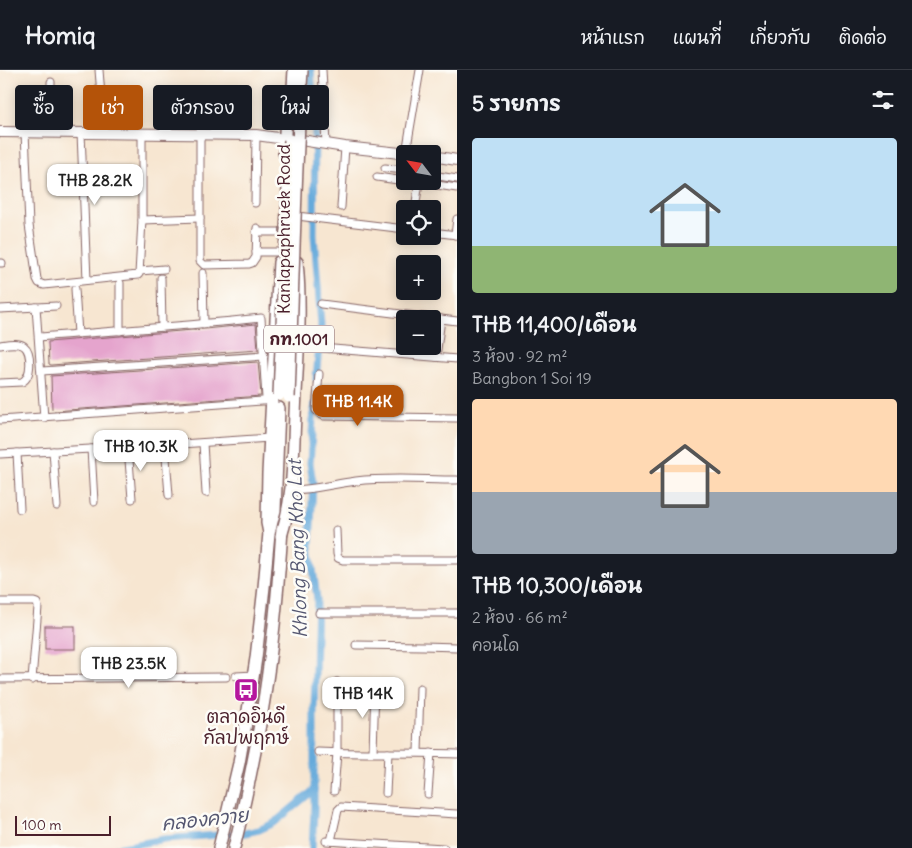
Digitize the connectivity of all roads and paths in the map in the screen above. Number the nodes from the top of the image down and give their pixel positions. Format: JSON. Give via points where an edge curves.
{"nodes":[{"id":1,"x":99,"y":70,"type":"edge"},
{"id":2,"x":288,"y":70,"type":"edge"},
{"id":3,"x":294,"y":70,"type":"edge"},
{"id":4,"x":303,"y":70,"type":"edge"},
{"id":5,"x":322,"y":70,"type":"edge"},
{"id":6,"x":420,"y":70,"type":"edge"},
{"id":7,"x":51,"y":82,"type":"dead end"},
{"id":8,"x":0,"y":132,"type":"edge"},
{"id":9,"x":25,"y":132,"type":"junction"},
{"id":10,"x":51,"y":132,"type":"junction"},
{"id":11,"x":81,"y":133,"type":"junction"},
{"id":12,"x":104,"y":133,"type":"junction"},
{"id":13,"x":142,"y":134,"type":"junction"},
{"id":14,"x":200,"y":134,"type":"junction"},
{"id":15,"x":256,"y":135,"type":"junction"},
{"id":16,"x":285,"y":138,"type":"junction"},
{"id":17,"x":314,"y":142,"type":"junction"},
{"id":18,"x":409,"y":145,"type":"edge"},
{"id":19,"x":345,"y":147,"type":"junction"},
{"id":20,"x":396,"y":153,"type":"edge"},
{"id":21,"x":441,"y":157,"type":"edge"},
{"id":22,"x":457,"y":160,"type":"edge"},
{"id":23,"x":385,"y":168,"type":"dead end"},
{"id":24,"x":396,"y":169,"type":"edge"},
{"id":25,"x":441,"y":175,"type":"edge"},
{"id":26,"x":377,"y":177,"type":"dead end"},
{"id":27,"x":457,"y":178,"type":"edge"},
{"id":28,"x":396,"y":179,"type":"edge"},
{"id":29,"x":441,"y":186,"type":"edge"},
{"id":30,"x":457,"y":188,"type":"edge"},
{"id":31,"x":255,"y":203,"type":"dead end"},
{"id":32,"x":341,"y":207,"type":"dead end"},
{"id":33,"x":301,"y":216,"type":"junction"},
{"id":34,"x":200,"y":218,"type":"junction"},
{"id":35,"x":457,"y":219,"type":"edge"},
{"id":36,"x":142,"y":220,"type":"junction"},
{"id":37,"x":396,"y":228,"type":"edge"},
{"id":38,"x":281,"y":232,"type":"junction"},
{"id":39,"x":441,"y":233,"type":"edge"},
{"id":40,"x":456,"y":235,"type":"edge"},
{"id":41,"x":256,"y":252,"type":"junction"},
{"id":42,"x":280,"y":252,"type":"junction"},
{"id":43,"x":164,"y":269,"type":"dead end"},
{"id":44,"x":140,"y":271,"type":"junction"},
{"id":45,"x":203,"y":273,"type":"dead end"},
{"id":46,"x":161,"y":278,"type":"dead end"},
{"id":47,"x":87,"y":280,"type":"junction"},
{"id":48,"x":120,"y":283,"type":"dead end"},
{"id":49,"x":75,"y":289,"type":"dead end"},
{"id":50,"x":277,"y":296,"type":"junction"},
{"id":51,"x":299,"y":296,"type":"junction"},
{"id":52,"x":321,"y":304,"type":"dead end"},
{"id":53,"x":56,"y":306,"type":"dead end"},
{"id":54,"x":36,"y":307,"type":"junction"},
{"id":55,"x":0,"y":309,"type":"edge"},
{"id":56,"x":396,"y":313,"type":"edge"},
{"id":57,"x":441,"y":319,"type":"edge"},
{"id":58,"x":457,"y":321,"type":"edge"},
{"id":59,"x":204,"y":324,"type":"junction"},
{"id":60,"x":162,"y":326,"type":"junction"},
{"id":61,"x":120,"y":331,"type":"junction"},
{"id":62,"x":78,"y":334,"type":"junction"},
{"id":63,"x":39,"y":337,"type":"junction"},
{"id":64,"x":0,"y":345,"type":"edge"},
{"id":65,"x":321,"y":348,"type":"dead end"},
{"id":66,"x":264,"y":356,"type":"junction"},
{"id":67,"x":436,"y":357,"type":"joint"},
{"id":68,"x":457,"y":359,"type":"edge"},
{"id":69,"x":30,"y":362,"type":"junction"},
{"id":70,"x":41,"y":365,"type":"junction"},
{"id":71,"x":318,"y":374,"type":"dead end"},
{"id":72,"x":0,"y":383,"type":"edge"},
{"id":73,"x":284,"y":396,"type":"junction"},
{"id":74,"x":44,"y":418,"type":"junction"},
{"id":75,"x":457,"y":418,"type":"edge"},
{"id":76,"x":0,"y":420,"type":"edge"},
{"id":77,"x":270,"y":438,"type":"junction"},
{"id":78,"x":203,"y":442,"type":"junction"},
{"id":79,"x":165,"y":445,"type":"junction"},
{"id":80,"x":128,"y":447,"type":"junction"},
{"id":81,"x":91,"y":449,"type":"junction"},
{"id":82,"x":53,"y":451,"type":"junction"},
{"id":83,"x":17,"y":453,"type":"junction"},
{"id":84,"x":0,"y":454,"type":"edge"},
{"id":85,"x":457,"y":480,"type":"edge"},
{"id":86,"x":296,"y":490,"type":"junction"},
{"id":87,"x":206,"y":493,"type":"dead end"},
{"id":88,"x":170,"y":495,"type":"dead end"},
{"id":89,"x":132,"y":499,"type":"dead end"},
{"id":90,"x":94,"y":502,"type":"dead end"},
{"id":91,"x":57,"y":506,"type":"dead end"},
{"id":92,"x":20,"y":509,"type":"dead end"},
{"id":93,"x":336,"y":530,"type":"dead end"},
{"id":94,"x":269,"y":533,"type":"junction"},
{"id":95,"x":281,"y":536,"type":"junction"},
{"id":96,"x":457,"y":560,"type":"edge"},
{"id":97,"x":0,"y":602,"type":"edge"},
{"id":98,"x":320,"y":613,"type":"dead end"},
{"id":99,"x":457,"y":613,"type":"edge"},
{"id":100,"x":356,"y":645,"type":"dead end"},
{"id":101,"x":457,"y":647,"type":"edge"},
{"id":102,"x":254,"y":675,"type":"junction"},
{"id":103,"x":236,"y":676,"type":"dead end"},
{"id":104,"x":226,"y":677,"type":"dead end"},
{"id":105,"x":0,"y":679,"type":"edge"},
{"id":106,"x":32,"y":680,"type":"junction"},
{"id":107,"x":337,"y":682,"type":"dead end"},
{"id":108,"x":375,"y":686,"type":"dead end"},
{"id":109,"x":420,"y":688,"type":"dead end"},
{"id":110,"x":457,"y":746,"type":"edge"},
{"id":111,"x":318,"y":752,"type":"dead end"},
{"id":112,"x":373,"y":752,"type":"junction"},
{"id":113,"x":418,"y":752,"type":"junction"},
{"id":114,"x":336,"y":753,"type":"junction"},
{"id":115,"x":388,"y":753,"type":"junction"},
{"id":116,"x":431,"y":753,"type":"junction"},
{"id":117,"x":457,"y":754,"type":"edge"},
{"id":118,"x":334,"y":791,"type":"dead end"},
{"id":119,"x":386,"y":793,"type":"dead end"},
{"id":120,"x":428,"y":794,"type":"dead end"},
{"id":121,"x":457,"y":814,"type":"edge"},
{"id":122,"x":221,"y":843,"type":"edge"},
{"id":123,"x":235,"y":843,"type":"edge"},
{"id":124,"x":444,"y":848,"type":"edge"}],
"edges":[{"from":1,"to":12,"type":"street"},
{"from":2,"to":16,"type":"main road","name":"Kanlapaphruek Road","number":"กท.1001"},
{"from":3,"to":73,"type":"main road","name":"Kanlapaphruek Road","number":"กท.1001","bridge":true},
{"from":4,"to":17,"type":"main road","name":"Kanlapaphruek Road","number":"กท.1001"},
{"from":4,"to":73,"type":"main road","name":"Kanlapaphruek Road","number":"กท.1001","bridge":true},
{"from":5,"to":17,"type":"street"},
{"from":6,"to":18,"type":"street"},
{"from":7,"to":10,"type":"street"},
{"from":8,"to":9,"type":"main road"},
{"from":9,"to":10,"type":"main road"},
{"from":9,"to":47,"type":"street","via":[[29,225],[37,279],[44,284]]},
{"from":10,"to":11,"type":"main road"},
{"from":11,"to":12,"type":"main road"},
{"from":11,"to":47,"type":"street"},
{"from":12,"to":13,"type":"main road"},
{"from":13,"to":14,"type":"main road"},
{"from":13,"to":36,"type":"street"},
{"from":14,"to":15,"type":"main road"},
{"from":14,"to":34,"type":"street"},
{"from":15,"to":16,"type":"main road"},
{"from":15,"to":31,"type":"street"},
{"from":16,"to":17,"type":"main road"},
{"from":16,"to":38,"type":"main road","name":"Kanlapaphruek Road","number":"กท.1001"},
{"from":17,"to":19,"type":"main road"},
{"from":17,"to":33,"type":"main road","name":"Kanlapaphruek Road","number":"กท.1001"},
{"from":19,"to":20,"type":"main road"},
{"from":19,"to":32,"type":"street"},
{"from":21,"to":22,"type":"main road"},
{"from":23,"to":24,"type":"street"},
{"from":25,"to":27,"type":"street"},
{"from":26,"to":28,"type":"street"},
{"from":29,"to":30,"type":"street"},
{"from":33,"to":37,"type":"street"},
{"from":33,"to":51,"type":"main road","name":"Kanlapaphruek Road","number":"กท.1001","via":[[296,246]]},
{"from":34,"to":36,"type":"street"},
{"from":34,"to":41,"type":"street","via":[[201,263],[249,264],[254,261]]},
{"from":35,"to":40,"type":"street"},
{"from":36,"to":44,"type":"street"},
{"from":38,"to":41,"type":"street","via":[[257,230]]},
{"from":38,"to":42,"type":"main road","name":"Kanlapaphruek Road","number":"กท.1001"},
{"from":39,"to":40,"type":"street"},
{"from":41,"to":42,"type":"street"},
{"from":42,"to":50,"type":"main road","name":"Kanlapaphruek Road","number":"กท.1001"},
{"from":43,"to":44,"type":"street"},
{"from":44,"to":47,"type":"street","via":[[138,275]]},
{"from":45,"to":59,"type":"street"},
{"from":46,"to":60,"type":"street"},
{"from":48,"to":61,"type":"street"},
{"from":49,"to":62,"type":"street"},
{"from":50,"to":51,"type":"main road","via":[[282,292]]},
{"from":50,"to":77,"type":"main road","name":"Kanlapaphruek Road","number":"กท.1001"},
{"from":51,"to":86,"type":"main road","name":"Kanlapaphruek Road","number":"กท.1001","via":[[292,480]]},
{"from":52,"to":56,"type":"street"},
{"from":53,"to":54,"type":"street"},
{"from":54,"to":55,"type":"street"},
{"from":54,"to":63,"type":"street"},
{"from":57,"to":58,"type":"street"},
{"from":59,"to":60,"type":"street"},
{"from":59,"to":66,"type":"street","via":[[261,318]]},
{"from":60,"to":61,"type":"street"},
{"from":61,"to":62,"type":"street"},
{"from":62,"to":63,"type":"street"},
{"from":63,"to":70,"type":"street"},
{"from":64,"to":69,"type":"street","via":[[21,345],[27,349]]},
{"from":65,"to":67,"type":"street"},
{"from":66,"to":70,"type":"street"},
{"from":66,"to":74,"type":"street","via":[[266,396],[262,402]]},
{"from":67,"to":68,"type":"street"},
{"from":69,"to":70,"type":"street"},
{"from":69,"to":72,"type":"street","via":[[25,381]]},
{"from":70,"to":74,"type":"street"},
{"from":71,"to":75,"type":"street","via":[[316,410],[324,416]]},
{"from":73,"to":94,"type":"main road","name":"Kanlapaphruek Road","number":"กท.1001","via":[[275,510]]},
{"from":73,"to":95,"type":"main road","name":"Kanlapaphruek Road","number":"กท.1001"},
{"from":74,"to":76,"type":"street"},
{"from":77,"to":78,"type":"street"},
{"from":77,"to":94,"type":"main road","name":"Kanlapaphruek Road","number":"กท.1001"},
{"from":78,"to":79,"type":"street"},
{"from":78,"to":87,"type":"street"},
{"from":79,"to":80,"type":"street"},
{"from":79,"to":88,"type":"street"},
{"from":80,"to":81,"type":"street"},
{"from":80,"to":89,"type":"street"},
{"from":81,"to":82,"type":"street"},
{"from":81,"to":90,"type":"street"},
{"from":82,"to":83,"type":"street"},
{"from":82,"to":91,"type":"street"},
{"from":83,"to":84,"type":"street"},
{"from":83,"to":92,"type":"street"},
{"from":85,"to":86,"type":"street","via":[[356,481]]},
{"from":86,"to":95,"type":"main road","name":"Kanlapaphruek Road","number":"กท.1001"},
{"from":93,"to":96,"type":"street","via":[[337,554],[343,560]]},
{"from":94,"to":102,"type":"main road","name":"Kanlapaphruek Road","number":"กท.1001"},
{"from":95,"to":123,"type":"main road","name":"Kanlapaphruek Road","number":"กท.1001","via":[[268,674]]},
{"from":97,"to":106,"type":"street","via":[[37,603]]},
{"from":98,"to":99,"type":"street"},
{"from":100,"to":101,"type":"street"},
{"from":102,"to":103,"type":"street"},
{"from":102,"to":122,"type":"main road","name":"Kanlapaphruek Road","number":"กท.1001"},
{"from":104,"to":106,"type":"street"},
{"from":105,"to":106,"type":"street"},
{"from":107,"to":114,"type":"street"},
{"from":108,"to":112,"type":"street"},
{"from":109,"to":113,"type":"street"},
{"from":110,"to":117,"type":"street"},
{"from":111,"to":114,"type":"street"},
{"from":112,"to":114,"type":"street"},
{"from":112,"to":115,"type":"street"},
{"from":113,"to":115,"type":"street"},
{"from":113,"to":116,"type":"street"},
{"from":114,"to":118,"type":"street"},
{"from":115,"to":119,"type":"street"},
{"from":116,"to":117,"type":"street"},
{"from":116,"to":120,"type":"street"},
{"from":121,"to":124,"type":"street","via":[[341,807],[329,841]]}]}
